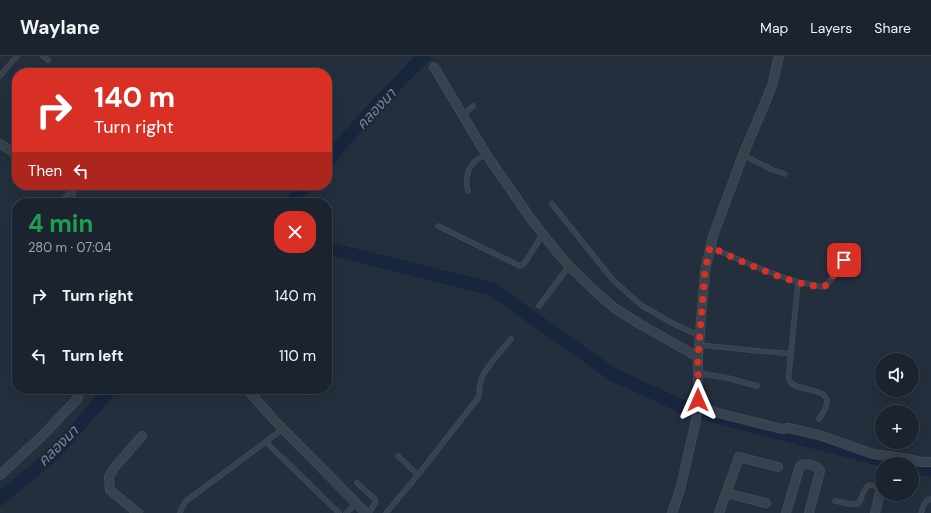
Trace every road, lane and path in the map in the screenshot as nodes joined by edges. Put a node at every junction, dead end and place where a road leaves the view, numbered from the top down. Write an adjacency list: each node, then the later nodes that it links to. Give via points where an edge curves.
1 (17, 56): 6 (lane)
2 (43, 56): 4 (lane)
3 (779, 56): 12 (street, via 772,86)
4 (48, 60)
5 (434, 67): 8 (street)
6 (0, 76)
7 (473, 106): 8 (lane)
8 (463, 115): 11 (street)
9 (0, 144): 10 (street)
10 (12, 151)
11 (486, 154): 14 (lane, via 474,162 468,172); 17 (street)
12 (743, 155): 13 (lane); 18 (street)
13 (785, 174)
14 (468, 191)
15 (552, 204): 24 (lane, via 613,280 640,305)
16 (438, 226): 17 (lane, via 520,266 524,264)
17 (543, 234): 20 (street)
18 (710, 247): 21 (lane); 24 (street, via 705,271)
19 (844, 260): 21 (lane, via 824,287)
20 (569, 266): 22 (lane); 26 (street, via 613,307)
21 (798, 282): 25 (lane)
22 (539, 306)
23 (511, 339): 40 (lane, via 485,371 478,398)
24 (700, 341): 25 (lane); 26 (street)
25 (791, 354): 32 (lane, via 791,384 824,395 827,400)
26 (698, 357): 27 (street)
27 (698, 373): 28 (lane); 31 (street)
28 (757, 386)
29 (251, 394): 33 (street)
30 (78, 398): 39 (street)
31 (698, 399): 37 (street, via 703,408 722,414 819,435 874,454); 55 (street, via 696,420)
32 (818, 419)
33 (283, 429): 35 (lane); 47 (street)
34 (142, 436): 49 (street, via 109,477 110,490)
35 (266, 442): 50 (lane, via 186,501); 51 (lane)
36 (398, 456): 40 (lane)
37 (931, 462)
38 (778, 467): 43 (street, via 739,457)
39 (0, 475)
40 (418, 475): 54 (lane)
41 (357, 483): 53 (lane, via 374,499 375,503)
42 (875, 486): 45 (lane, via 868,485 865,488 858,504)
43 (726, 493): 48 (street); 56 (street)
44 (931, 499): 60 (lane, via 923,505)
45 (835, 501)
46 (878, 501): 59 (street)
47 (356, 503): 52 (lane); 53 (street)
48 (766, 503)
49 (138, 513)
50 (180, 513)
51 (339, 513)
52 (346, 513)
53 (368, 513)
54 (386, 513)
55 (672, 513)
56 (720, 513)
57 (786, 513): 58 (street, via 799,469 801,465 806,464 817,467 820,471)
58 (809, 513)
59 (875, 513)
60 (921, 513)

